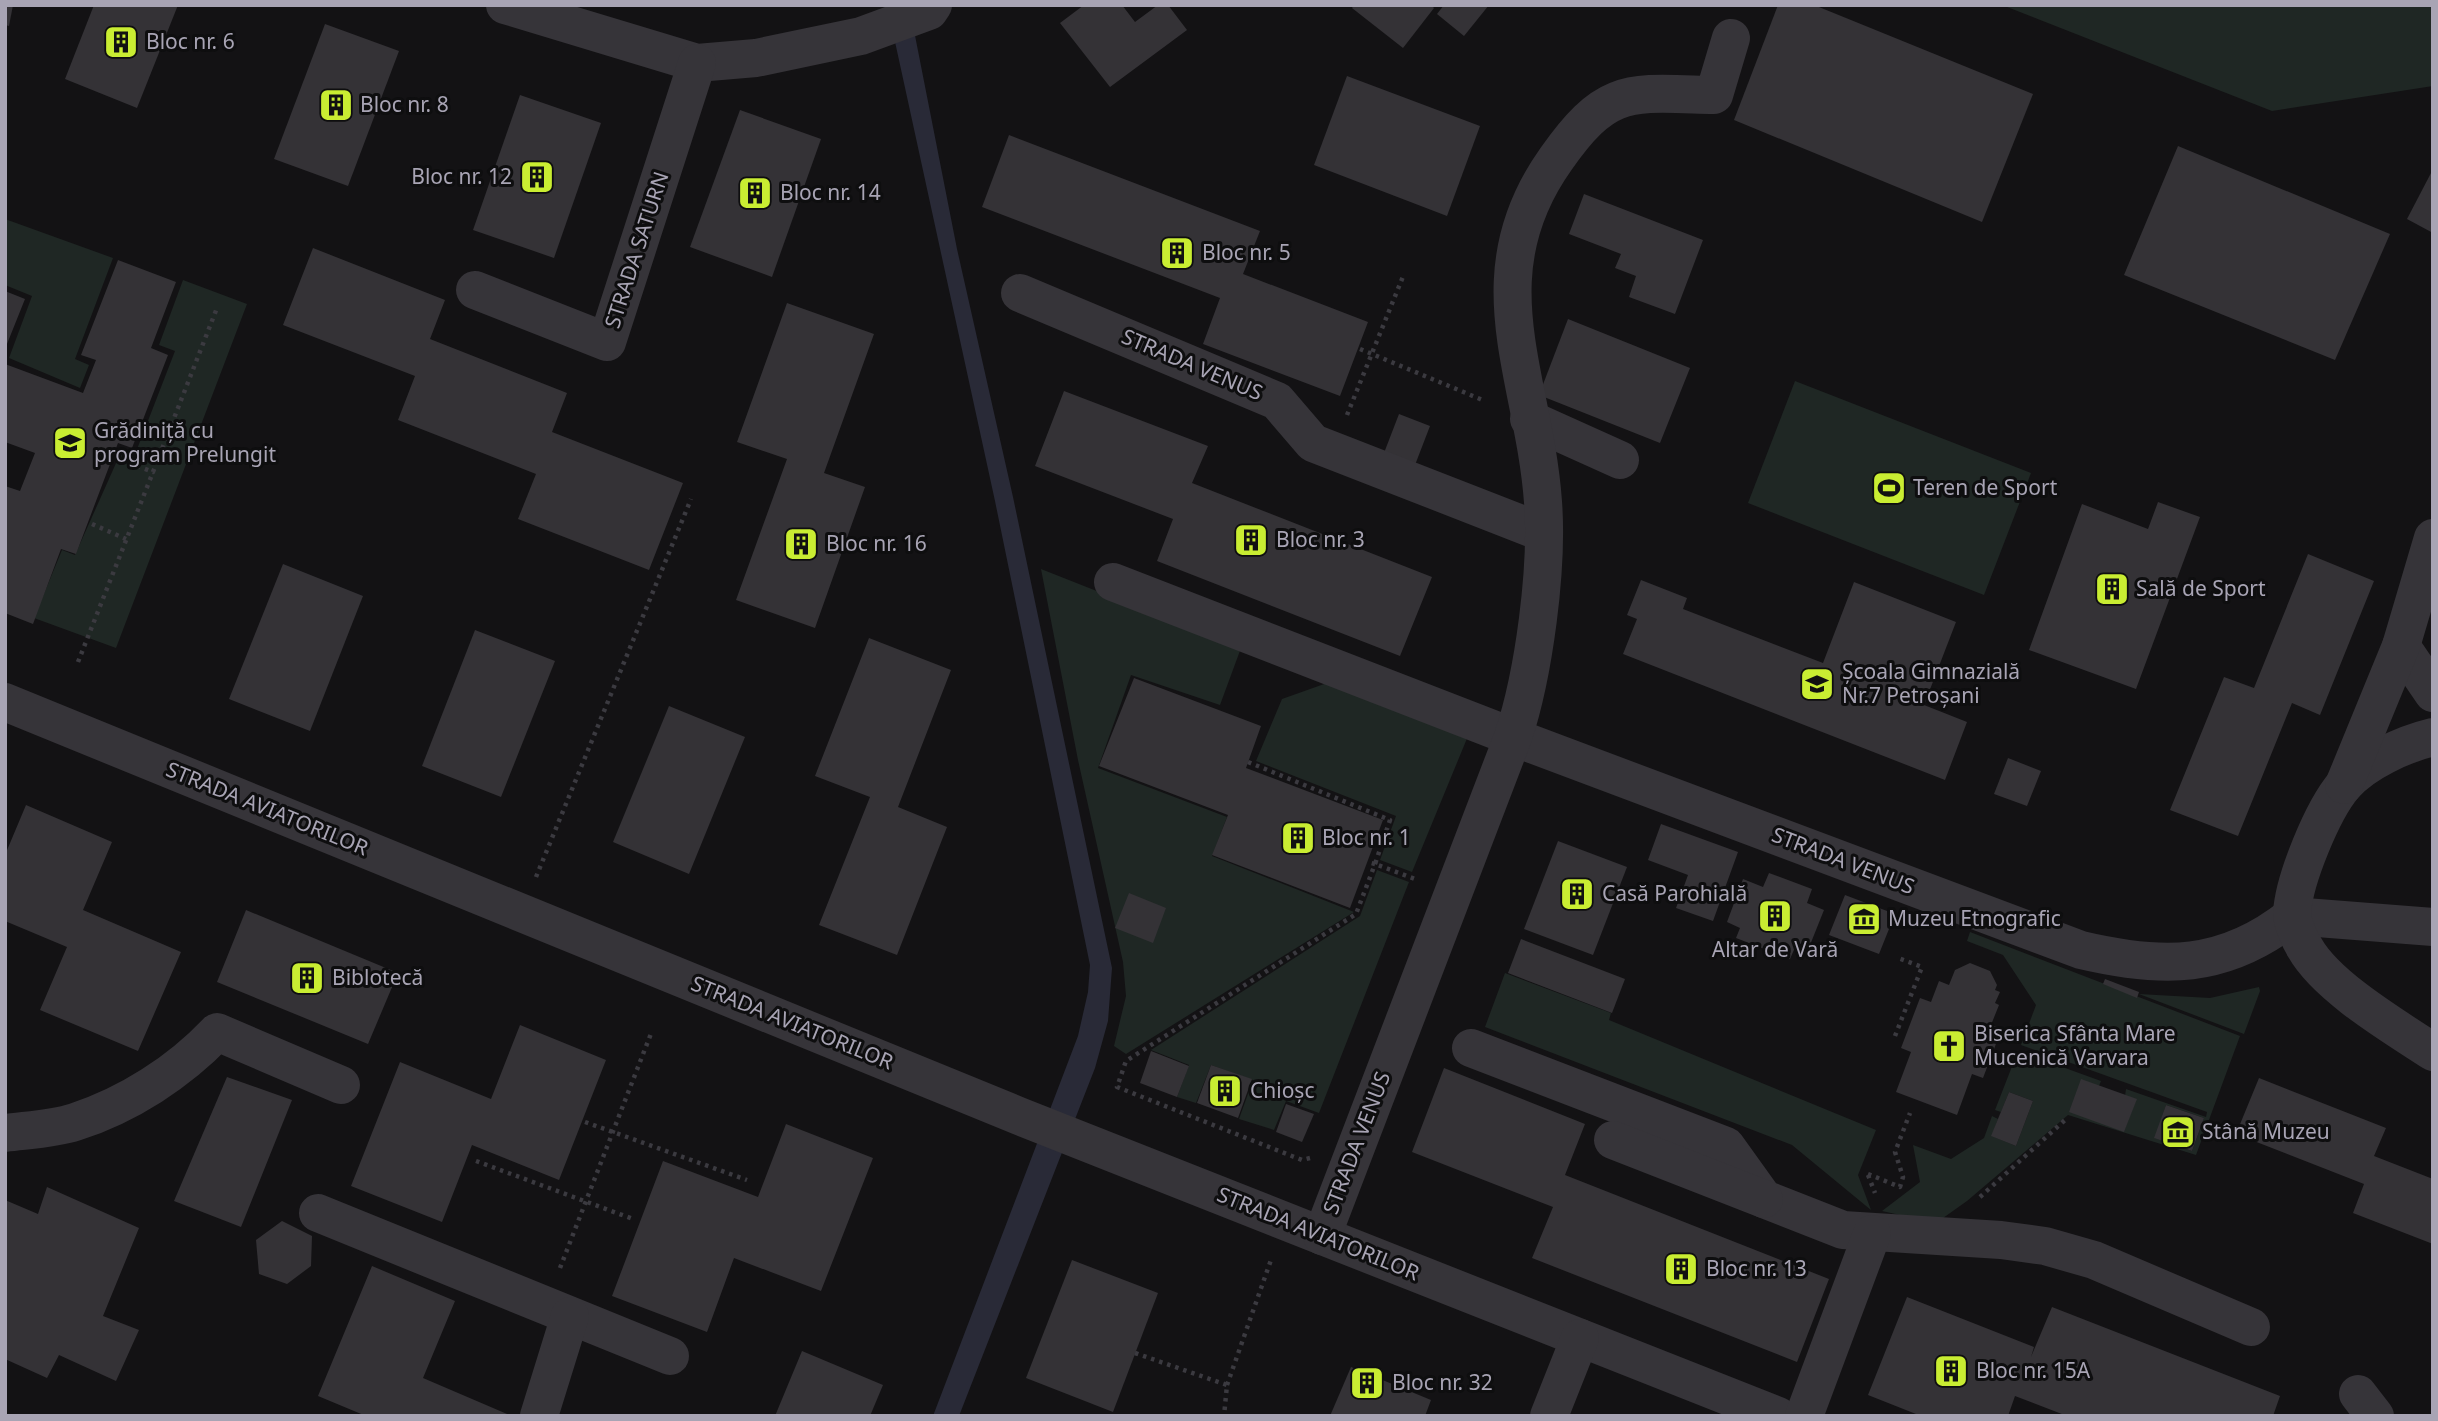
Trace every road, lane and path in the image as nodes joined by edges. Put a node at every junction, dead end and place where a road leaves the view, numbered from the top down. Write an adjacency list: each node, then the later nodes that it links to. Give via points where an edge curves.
1 (505, 5): 3 (street)
2 (931, 8): 5 (street, via 861,36 756,58)
3 (590, 18): 5 (street)
4 (1731, 38): 12 (street, STRADA VENUS, via 1714,95 1647,93 1614,99 1572,136 1546,173 1517,241 1511,275)
5 (697, 63): 7 (street, STRADA SATURN, via 607,342)
6 (1404, 274): 11 (path)
7 (475, 290)
8 (1020, 293): 13 (street, STRADA VENUS, via 1277,401)
9 (217, 308): 16 (path)
10 (1360, 349): 11 (path)
11 (1373, 354): 12 (path); 13 (path, via 1336,439)
12 (1529, 419): 15 (street); 19 (street, STRADA VENUS, via 1539,467)
13 (1313, 443): 19 (street, STRADA VENUS)
14 (121, 460): 16 (path)
15 (1620, 460)
16 (153, 472): 21 (path)
17 (691, 499): 34 (path)
18 (92, 524): 21 (path)
19 (1544, 533): 27 (street, STRADA VENUS, via 1528,672)
20 (2433, 538): 23 (street)
21 (127, 539): 24 (path)
22 (1113, 582): 27 (street, STRADA VENUS)
23 (2401, 646): 25 (street); 30 (street)
24 (78, 662)
25 (2433, 693)
26 (5, 702): 34 (street, STRADA AVIATORILOR)
27 (1513, 737): 35 (street, STRADA VENUS, via 2081,950 2158,964 2209,958 2263,936); 58 (street, STRADA VENUS)
28 (2433, 737): 30 (street, via 2372,763)
29 (1248, 762): 32 (path, via 1390,820)
30 (2344, 785): 35 (street, via 2311,846)
31 (1367, 862): 32 (path)
32 (1375, 864): 33 (path); 49 (path, via 1356,914 1126,1061 1116,1087 1302,1160)
33 (1422, 882)
34 (522, 912): 58 (street, STRADA AVIATORILOR)
35 (2292, 916): 36 (street); 41 (street, via 2318,968)
36 (2433, 927)
37 (1898, 958): 39 (path, via 1922,967)
38 (652, 1031): 47 (path)
39 (1895, 1037)
40 (1471, 1048): 53 (street, via 1726,1146)
41 (2433, 1052)
42 (341, 1085): 46 (street, via 217,1032 194,1057 135,1095 74,1122)
43 (1910, 1113): 51 (path, via 1895,1152 1903,1177 1900,1187)
44 (2064, 1120): 59 (path)
45 (585, 1122): 47 (path)
46 (5, 1133)
47 (613, 1133): 52 (path); 54 (path)
48 (1613, 1140): 53 (street)
49 (1317, 1156)
50 (476, 1161): 54 (path)
51 (1868, 1174)
52 (747, 1180)
53 (1764, 1199): 57 (street, via 1843,1230)
54 (586, 1202): 56 (path); 61 (path)
55 (318, 1213): 61 (street)
56 (633, 1219)
57 (1872, 1234): 59 (street); 71 (street)
58 (1322, 1236): 63 (street, STRADA AVIATORILOR)
59 (1938, 1236): 62 (street, via 2045,1246 2094,1260)
60 (1273, 1255): 66 (path)
61 (557, 1311): 65 (street); 67 (street)
62 (2251, 1327)
63 (1580, 1338): 69 (street); 70 (street, STRADA AVIATORILOR)
64 (1135, 1353): 66 (path)
65 (670, 1356)
66 (1227, 1385): 68 (path)
67 (539, 1416)
68 (1224, 1416)
69 (1549, 1416)
70 (1778, 1416)
71 (1804, 1416)

